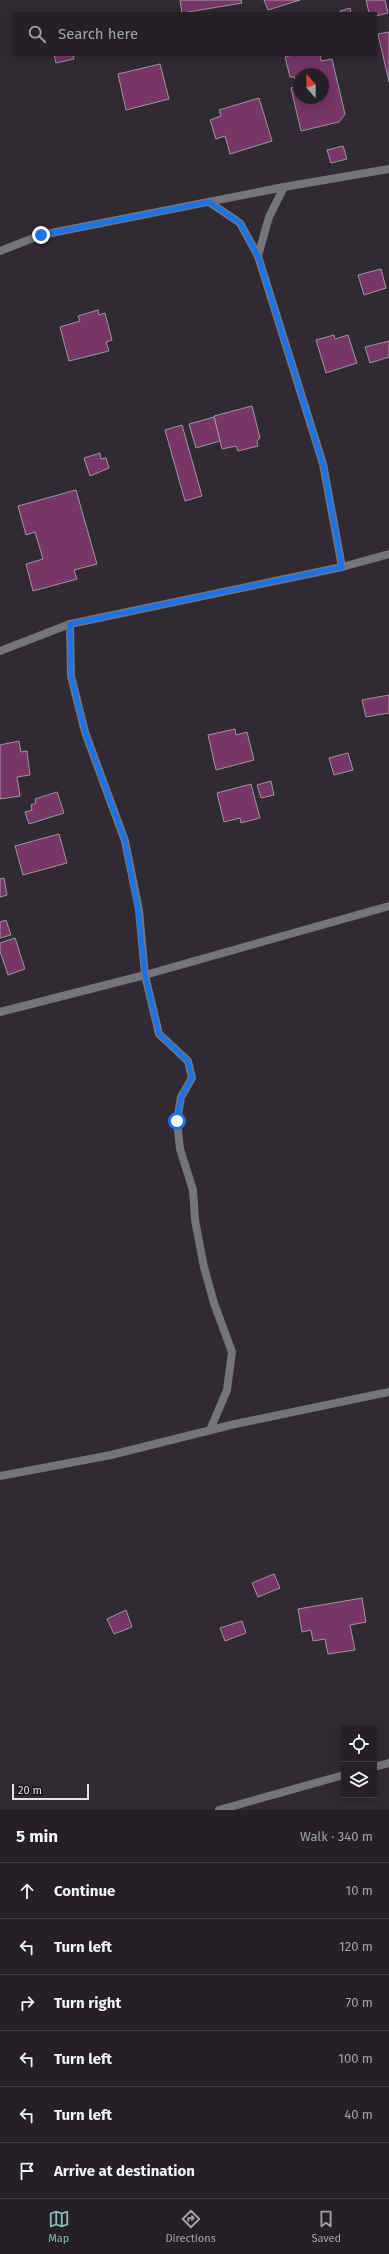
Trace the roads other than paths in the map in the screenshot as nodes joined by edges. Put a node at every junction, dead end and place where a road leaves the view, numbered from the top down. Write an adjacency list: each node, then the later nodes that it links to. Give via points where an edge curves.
1 (389, 170): 2 (street)
2 (284, 187): 3 (street); 5 (street, via 268,217)
3 (209, 202): 4 (street, via 41,235); 5 (street, via 240,223)
4 (0, 251)
5 (258, 256): 7 (street, via 323,464)
6 (389, 554): 7 (street)
7 (342, 567): 8 (street)
8 (70, 624): 9 (street); 11 (street, via 71,676 85,732 125,841 138,910)
9 (0, 651)
10 (389, 906): 11 (street)
11 (145, 975): 12 (street); 14 (street, via 159,1034 188,1061 192,1078 181,1097 177,1121 180,1149 193,1190 195,1220 204,1267 232,1352 227,1390)
12 (0, 1012)
13 (389, 1392): 14 (street)
14 (210, 1430): 15 (street, via 110,1455)
15 (0, 1476)
16 (389, 1763): 17 (street)
17 (377, 1766)
18 (341, 1777): 19 (street)
19 (219, 1810)

